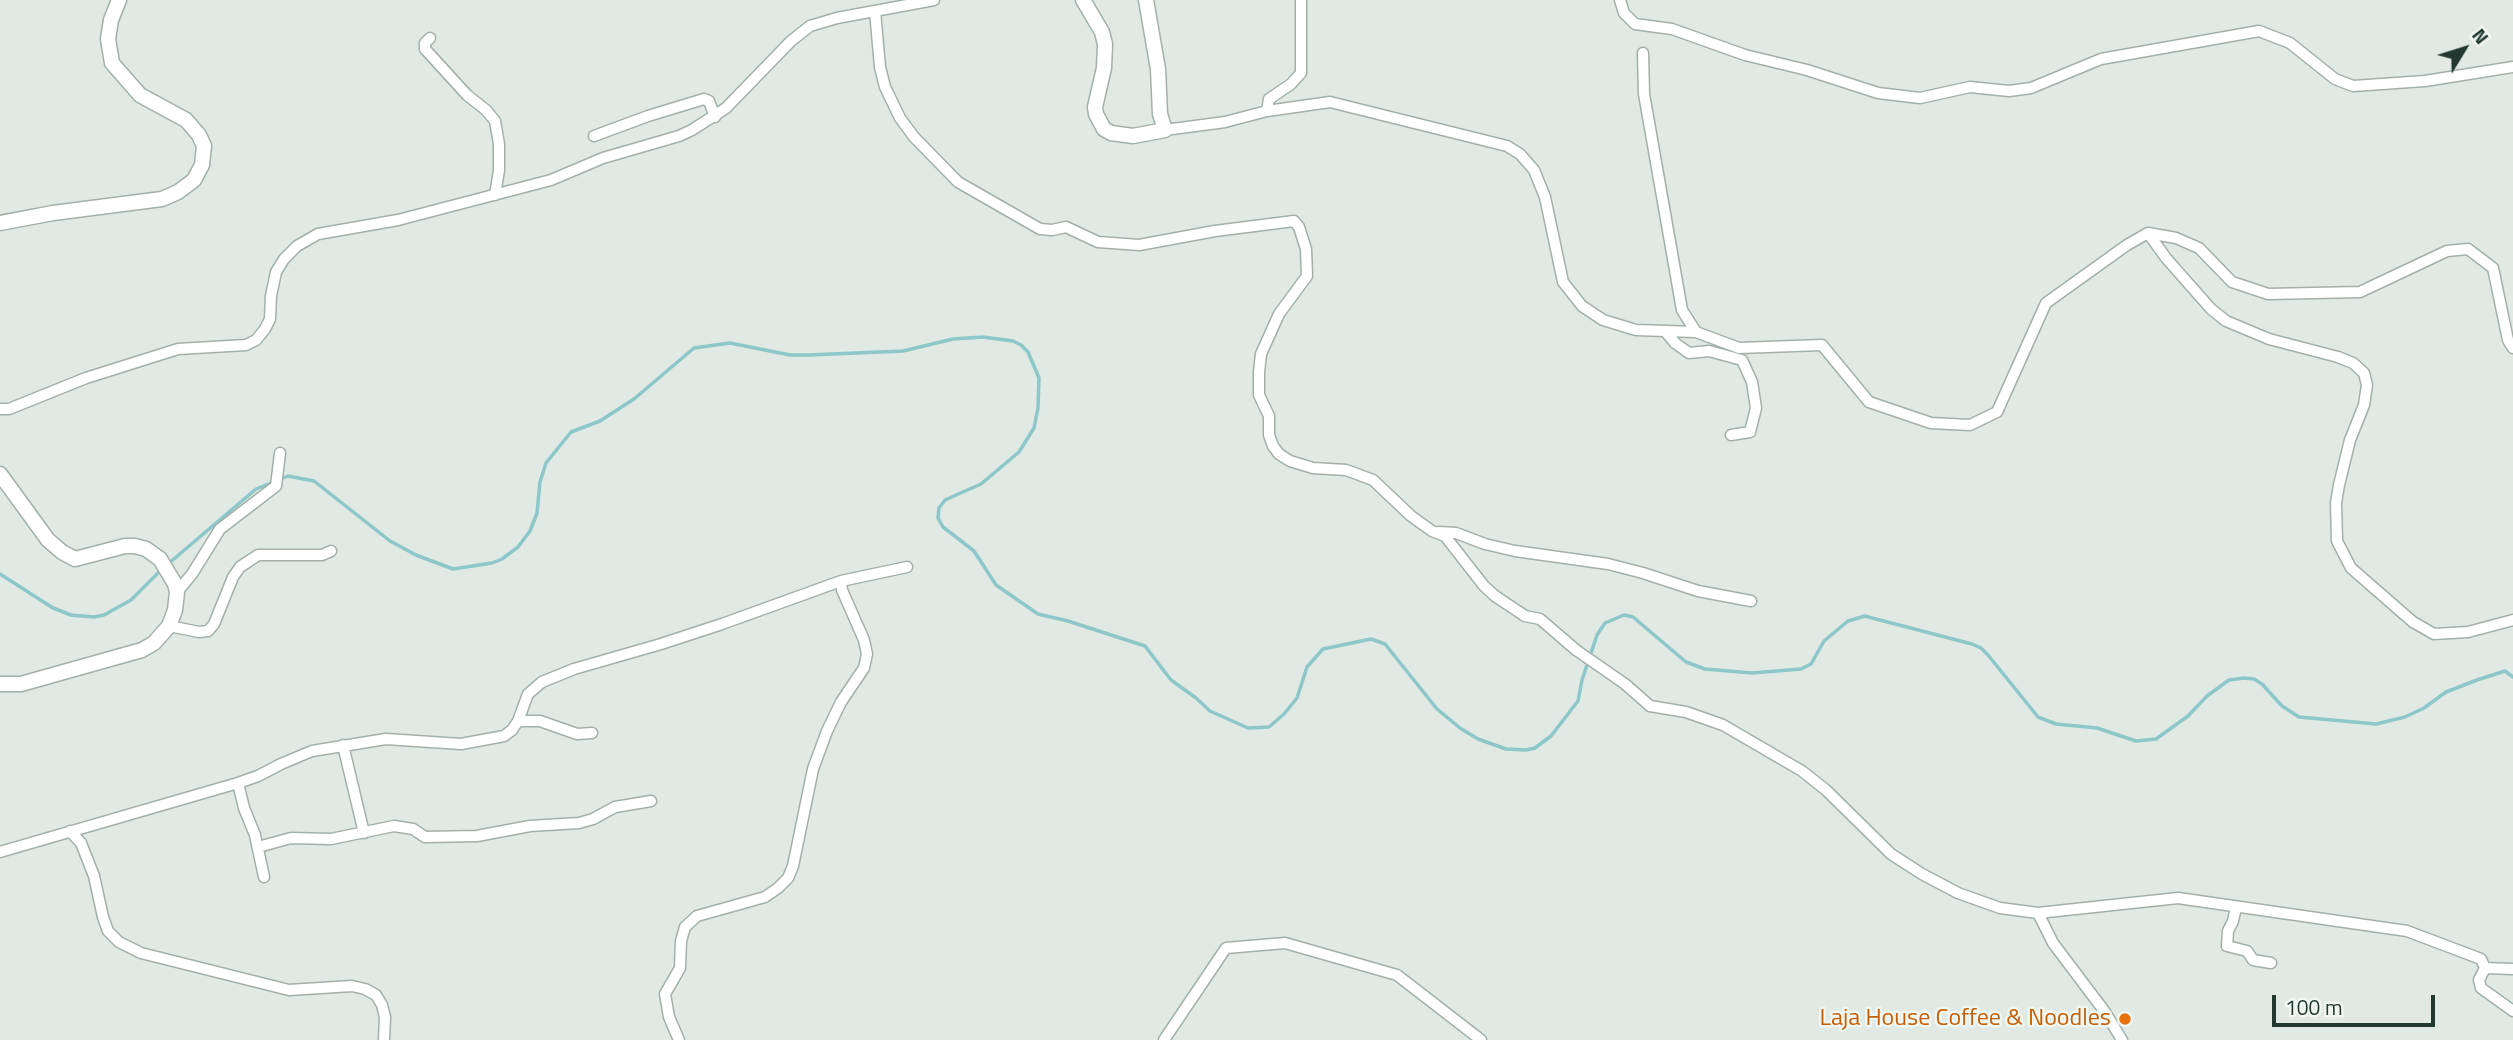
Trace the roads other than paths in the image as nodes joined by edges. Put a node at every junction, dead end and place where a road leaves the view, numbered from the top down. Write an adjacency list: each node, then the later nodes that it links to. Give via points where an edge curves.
1 (119, 0): 16 (street, via 108,38 112,63 140,95 186,120 199,135 204,146 202,165 194,180 162,199)
2 (934, 0): 7 (street)
3 (1083, 0): 13 (street, via 1105,44 1095,107 1104,129 1133,136)
4 (1146, 0): 13 (street)
5 (1301, 0): 11 (street, via 1301,73 1269,99)
6 (1620, 0): 10 (street, via 1635,24 1672,29 1878,93 1920,97 1970,87 2031,88 2101,60 2259,31 2290,43 2335,79 2353,86 2425,81)
7 (875, 10): 12 (street, via 817,23 803,31); 25 (street, via 885,87 907,128 958,182 1040,229 1066,227 1098,242 1139,246 1294,221 1306,249 1307,276 1279,314 1261,354 1259,372 1259,395 1269,416 1272,446 1290,461 1346,470 1373,480)
8 (430, 38): 15 (street, via 425,48 495,121 499,170)
9 (1643, 53): 19 (street, via 1644,94 1682,310)
10 (2513, 67)
11 (1267, 111): 13 (street); 18 (street, via 1330,102 1507,146 1534,170 1545,197 1563,282 1582,306 1603,320 1636,330)
12 (715, 117): 14 (street, via 704,99); 15 (street, via 679,136)
13 (1165, 130)
14 (594, 136)
15 (495, 195): 21 (street, via 398,220 318,234 297,246 276,272 265,329 246,345 178,349)
16 (0, 223)
17 (2148, 233): 19 (street, via 2046,303 1997,412 1970,425 1931,423 1869,402 1822,345 1739,348); 20 (street, via 2199,248 2232,282 2268,294 2360,292 2447,251 2468,249 2493,268); 31 (street, via 2226,321 2269,339 2338,357 2364,373 2364,405 2350,440 2336,503 2337,541 2351,568 2413,622 2434,634 2468,632)
18 (1665, 331): 19 (street); 22 (street, via 1689,353 1709,351 1742,360 1756,408 1750,432)
19 (1696, 332)
20 (2513, 348)
21 (0, 409)
22 (1731, 435)
23 (280, 453): 29 (street, via 276,486 220,529)
24 (0, 474): 29 (street, via 62,552 75,559 135,546 160,559)
25 (1432, 531): 30 (street, via 1456,533 1515,551 1608,564 1698,591); 45 (street, via 1449,540 1489,592 1525,616 1540,619 1650,706 1723,725 1802,771 1891,854 1922,874 1982,903)
26 (331, 551): 32 (street, via 322,555 258,555 240,567 208,631)
27 (907, 567): 28 (street)
28 (841, 581): 34 (street, via 542,682 528,694); 51 (street, via 864,640 864,668 841,702 813,769 788,878 765,897 696,916 685,927 680,968 666,994 669,1017)
29 (177, 592): 32 (street)
30 (1751, 601)
31 (2513, 620)
32 (169, 626): 33 (street, via 154,643 123,657 21,684)
33 (0, 684)
34 (518, 721): 35 (street, via 540,721 577,734); 36 (street, via 504,736 481,742 443,744 386,738)
35 (592, 733)
36 (342, 746): 37 (street, via 305,753); 40 (street)
37 (237, 783): 39 (street); 41 (street)
38 (650, 801): 40 (street, via 615,807 579,823 477,836 425,836 405,826)
39 (70, 831): 42 (street); 50 (street, via 81,843 94,876 108,931 119,942 141,953 289,990 365,989 382,1005)
40 (363, 833): 41 (street, via 331,839 291,838)
41 (258, 847): 43 (street)
42 (0, 852)
43 (264, 877)
44 (2236, 906): 45 (street, via 2178,898); 46 (street, via 2227,946); 47 (street, via 2407,931 2481,959)
45 (2038, 913): 54 (street, via 2053,943)
46 (2271, 963)
47 (2485, 968): 48 (street); 49 (street, via 2479,980 2481,988)
48 (2513, 969)
49 (2513, 1011)
50 (384, 1040)
51 (680, 1040)
52 (1164, 1040): 53 (street, via 1226,948 1285,943 1397,975)
53 (1482, 1040)
54 (2122, 1040)

